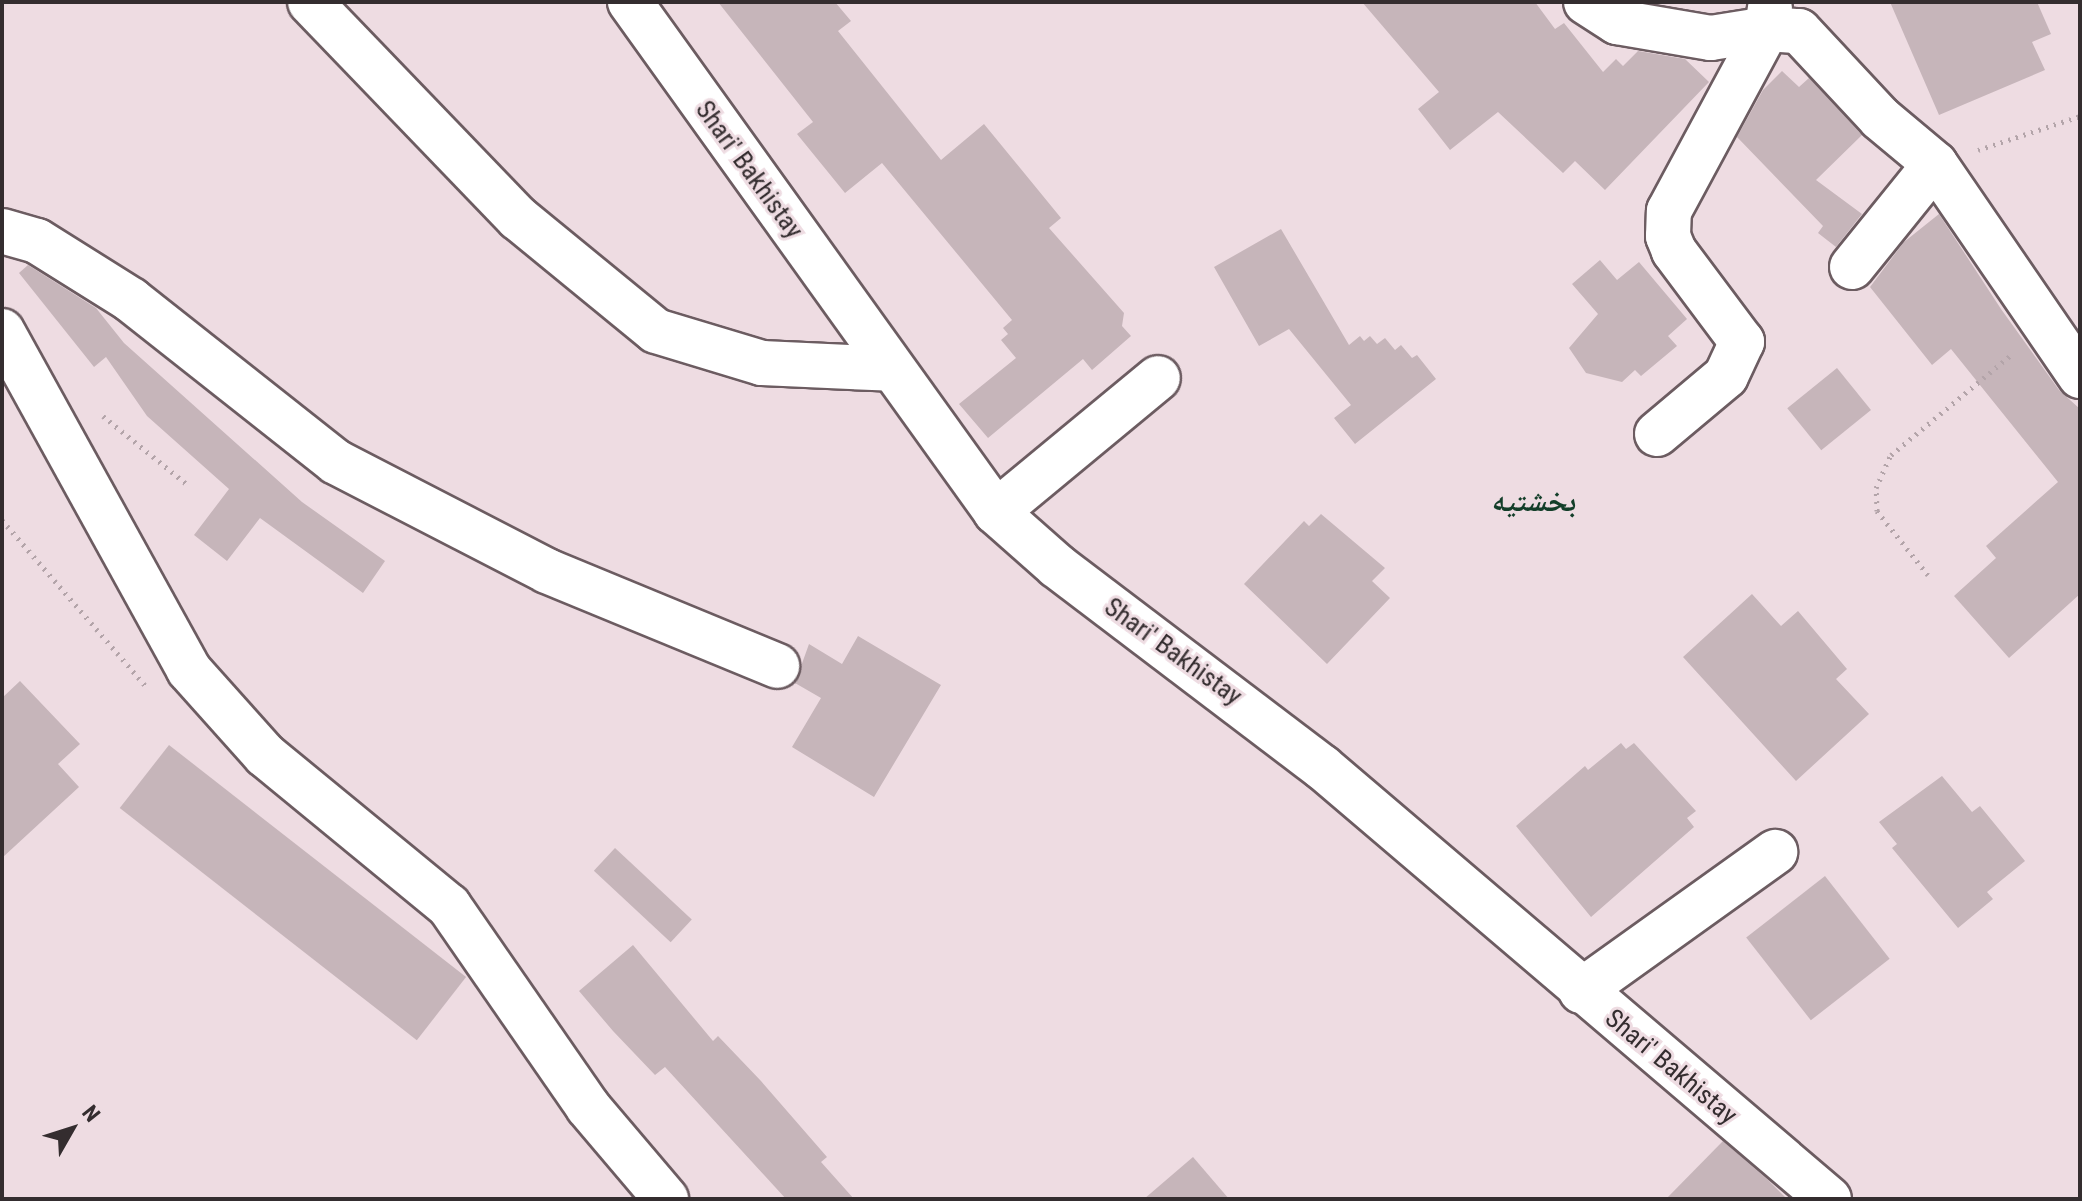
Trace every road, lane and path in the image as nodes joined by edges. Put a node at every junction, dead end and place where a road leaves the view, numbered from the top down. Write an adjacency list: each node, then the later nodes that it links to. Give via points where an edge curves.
1 (310, 2): 11 (street, via 518,218 656,331 762,363)
2 (630, 2): 11 (street, Shari' Bakhistay)
3 (1586, 2): 4 (street, via 1617,22 1711,38)
4 (1769, 15): 6 (street, via 1799,31 1880,118); 14 (street, via 1669,211 1668,236 1674,251 1742,342 1726,376)
5 (2080, 116): 6 (path)
6 (1935, 164): 8 (street); 9 (street)
7 (2, 231): 18 (street, via 37,241 131,300 336,462 547,571)
8 (1852, 267)
9 (2046, 326): 12 (street); 17 (path, via 1891,455 1876,488 1877,511)
10 (2, 331): 19 (street)
11 (892, 369): 15 (street, Shari' Bakhistay)
12 (2080, 376)
13 (1158, 378): 15 (street)
14 (1657, 434)
15 (996, 512): 21 (street, Shari' Bakhistay, via 1057,566 1322,767)
16 (2, 520): 19 (path, via 143,687)
17 (1928, 575)
18 (777, 666)
19 (189, 670): 22 (street, via 265,755 449,906 588,1107)
20 (1775, 852): 21 (street)
21 (1581, 991): 23 (street, Shari' Bakhistay)
22 (666, 1199)
23 (1829, 1199)

